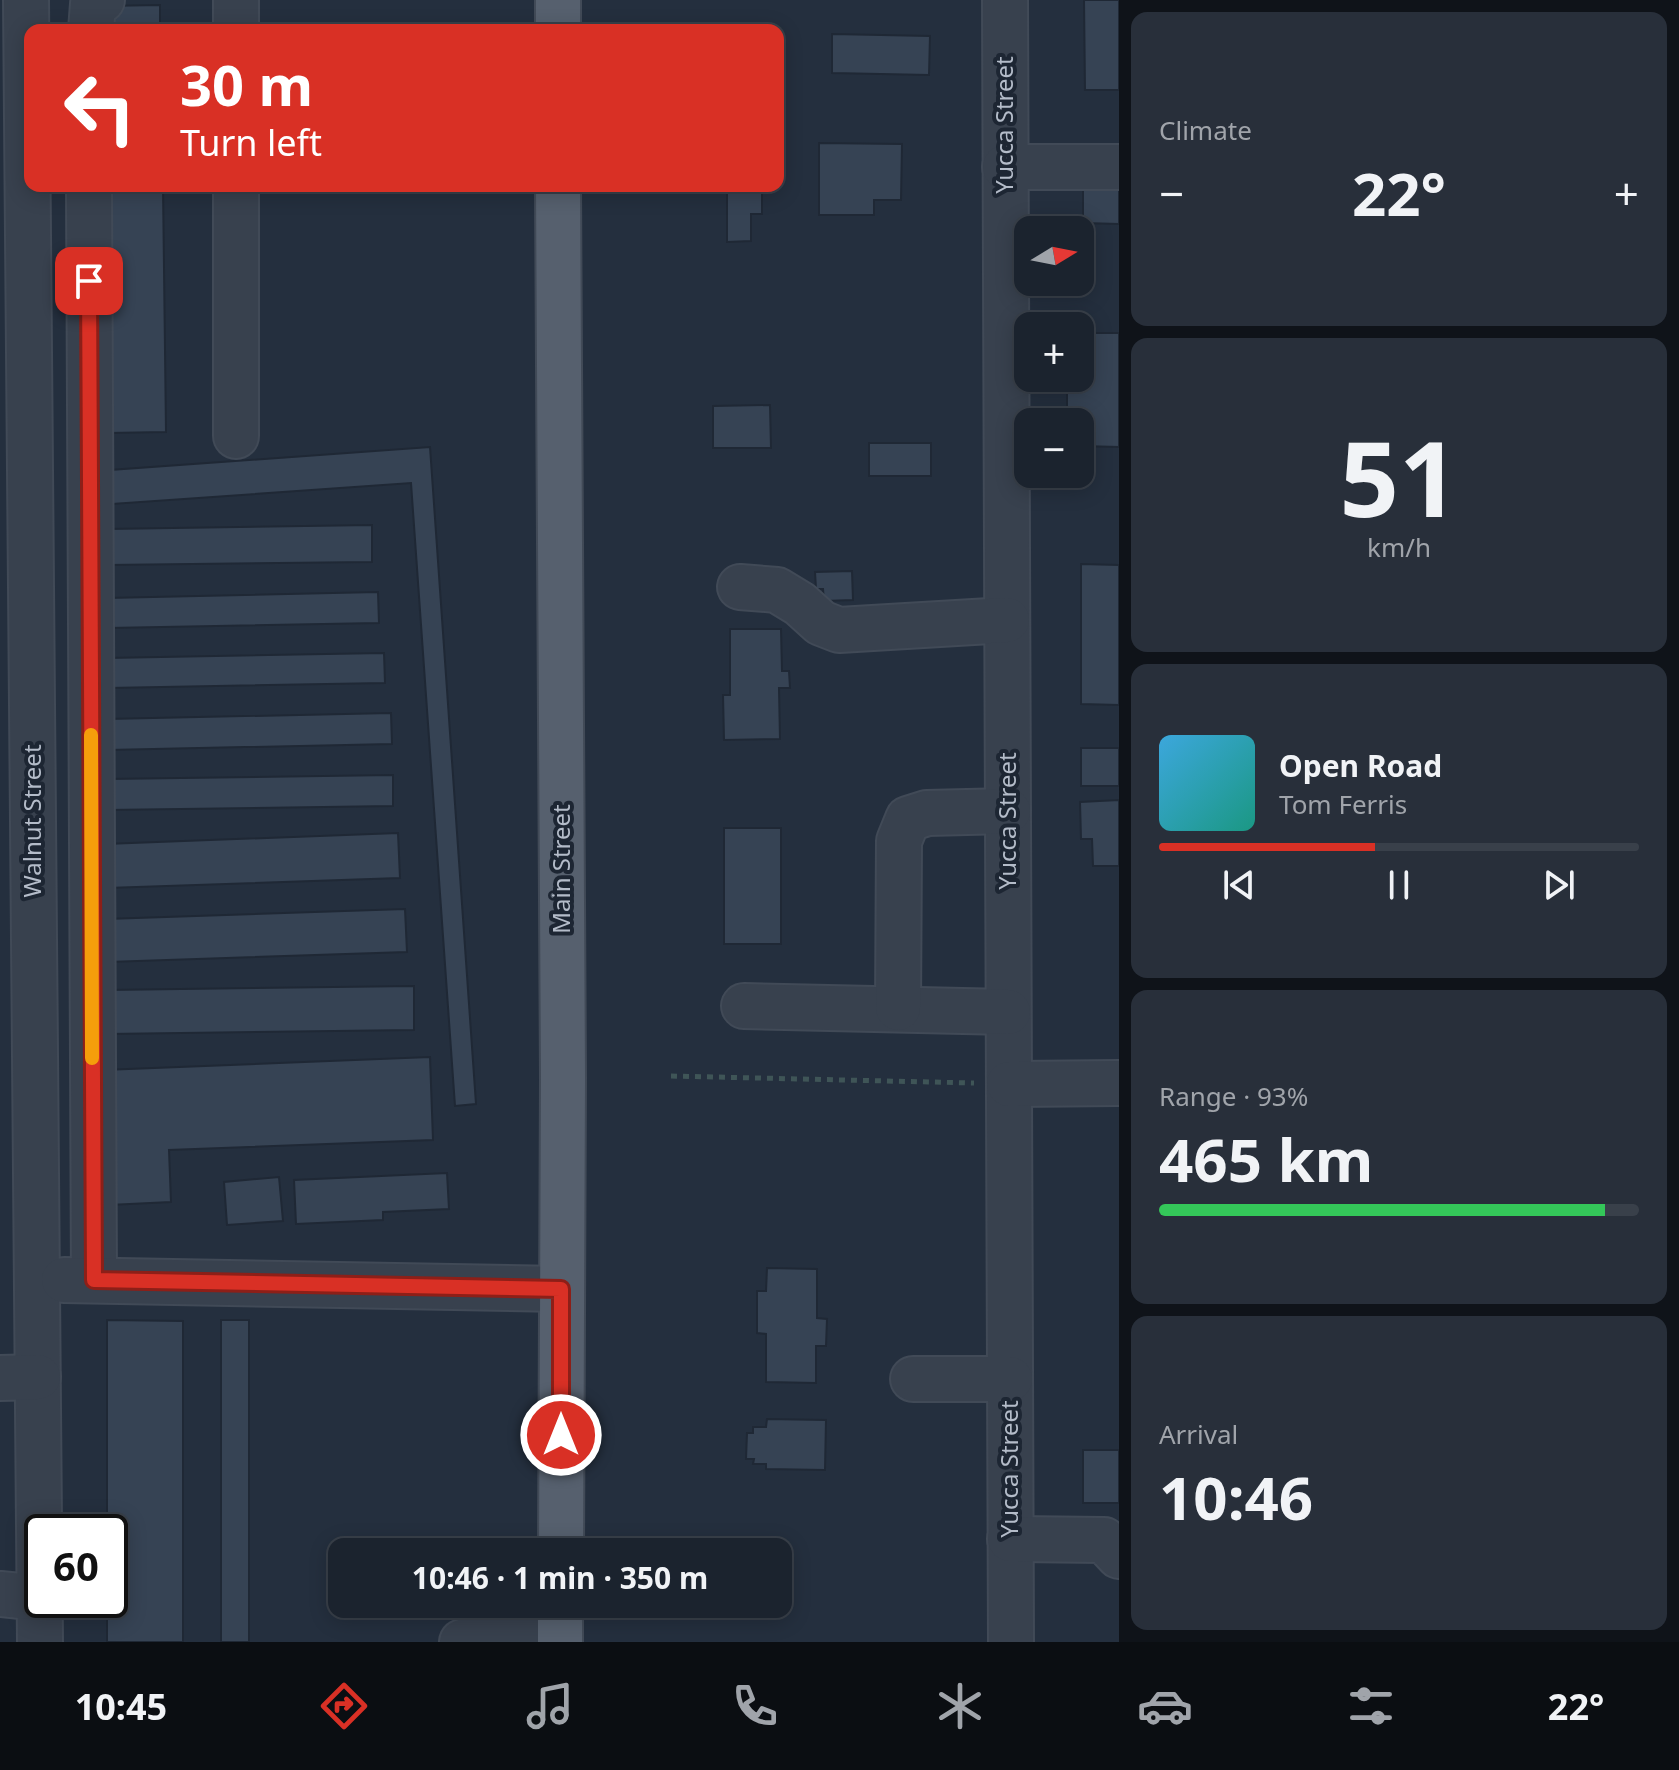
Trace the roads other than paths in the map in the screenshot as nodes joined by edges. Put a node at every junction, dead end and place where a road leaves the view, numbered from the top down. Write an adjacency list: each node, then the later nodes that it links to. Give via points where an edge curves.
1 (26, 0): 5 (street, Walnut Street)
2 (102, 0): 6 (street, via 93,4)
3 (236, 0): 7 (street)
4 (1005, 0): 9 (street, Yucca Street)
5 (25, 24)
6 (91, 24)
7 (236, 24)
8 (24, 82): 15 (street, Walnut Street)
9 (1005, 167): 10 (street); 17 (street, Yucca Street)
10 (1119, 167)
11 (89, 192): 30 (street)
12 (236, 192): 14 (street)
13 (558, 192): 31 (main road, Main Street)
14 (236, 436)
15 (15, 449): 18 (street, Walnut Street)
16 (740, 587): 17 (street, via 777,590 839,630)
17 (1007, 620): 20 (street, Yucca Street)
18 (16, 623): 19 (street, Walnut Street)
19 (16, 694): 21 (street, Walnut Street)
20 (1008, 811): 24 (street, via 927,813 908,819 899,841); 25 (street, Yucca Street)
21 (17, 829): 22 (street, Walnut Street)
22 (17, 924): 28 (street, Walnut Street)
23 (744, 1006): 24 (street)
24 (898, 1008): 25 (street)
25 (1008, 1012): 27 (street, Yucca Street)
26 (1119, 1083): 27 (street)
27 (1009, 1084): 34 (street, Yucca Street)
28 (18, 1095): 29 (street, Walnut Street)
29 (25, 1272): 30 (street); 32 (street, Walnut Street)
30 (94, 1280): 31 (street)
31 (561, 1289): 35 (main road, Main Street)
32 (19, 1378): 38 (street, Walnut Street)
33 (913, 1379): 34 (street)
34 (1010, 1379): 36 (street, Yucca Street)
35 (561, 1538)
36 (1010, 1539): 37 (street); 42 (street, Yucca Street)
37 (1114, 1541)
38 (20, 1596): 40 (street, Walnut Street)
39 (560, 1627): 41 (street)
40 (40, 1642)
41 (462, 1642)
42 (1011, 1642)

